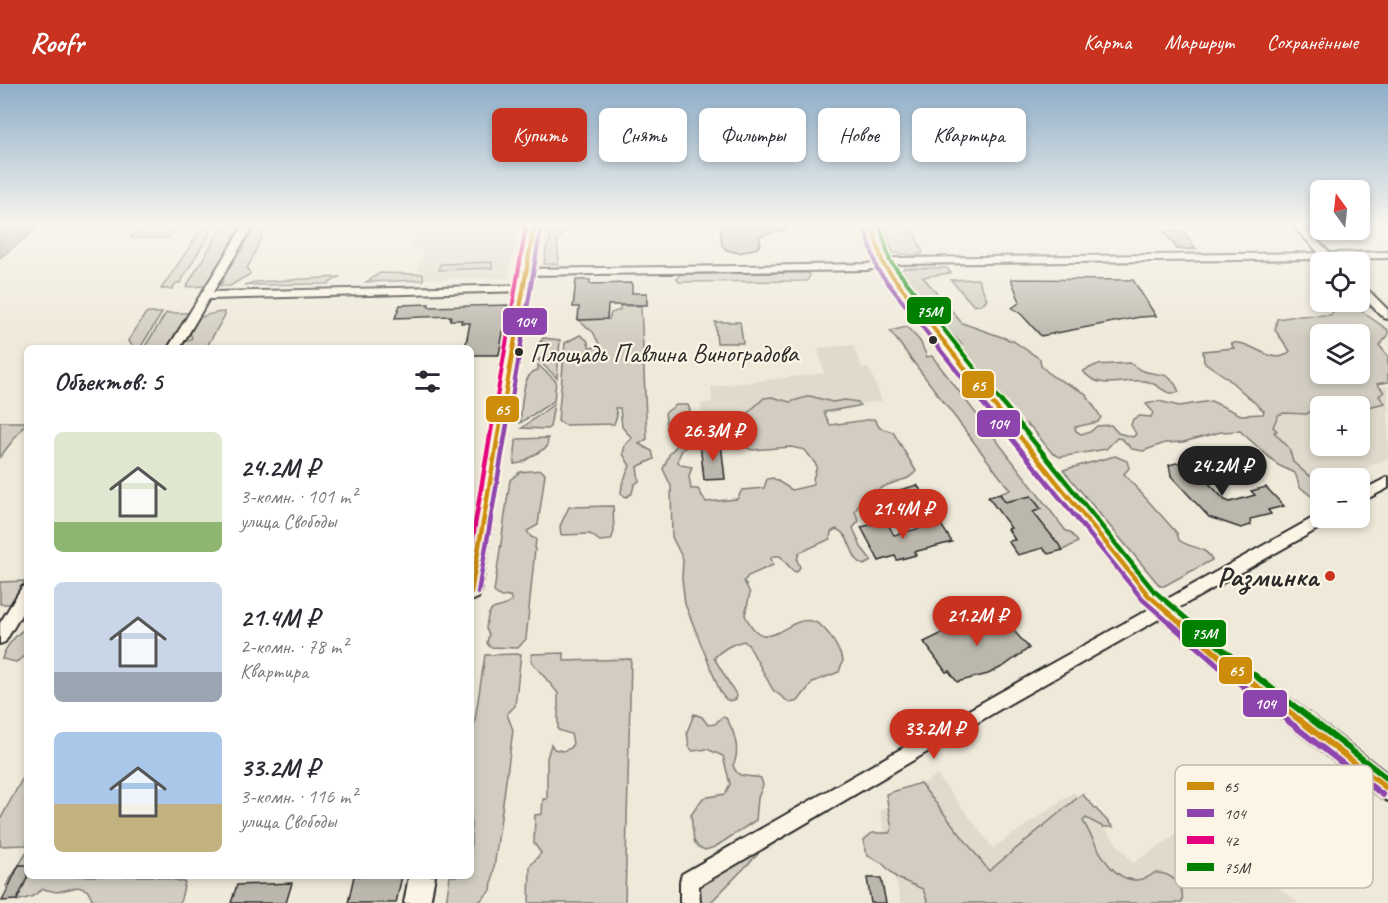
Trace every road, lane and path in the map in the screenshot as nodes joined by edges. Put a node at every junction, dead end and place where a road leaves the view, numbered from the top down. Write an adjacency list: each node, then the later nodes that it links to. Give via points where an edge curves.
1 (224, 264): 6 (street)
2 (528, 264): 5 (main road)
3 (882, 264): 5 (street)
4 (883, 264): 15 (main road, via 1101,540)
5 (525, 280): 6 (street); 13 (main road)
6 (204, 296): 9 (street)
7 (1370, 298): 8 (street)
8 (1388, 316)
9 (176, 345)
10 (1388, 482): 11 (street)
11 (1370, 492)
12 (1310, 526): 15 (street)
13 (474, 575)
14 (24, 597): 16 (street)
15 (1162, 609): 17 (main road); 22 (street, via 689,881)
16 (0, 637)
17 (1357, 765)
18 (1373, 777): 19 (main road)
19 (1388, 789)
20 (421, 879): 21 (main road)
21 (417, 903)
22 (690, 903)

